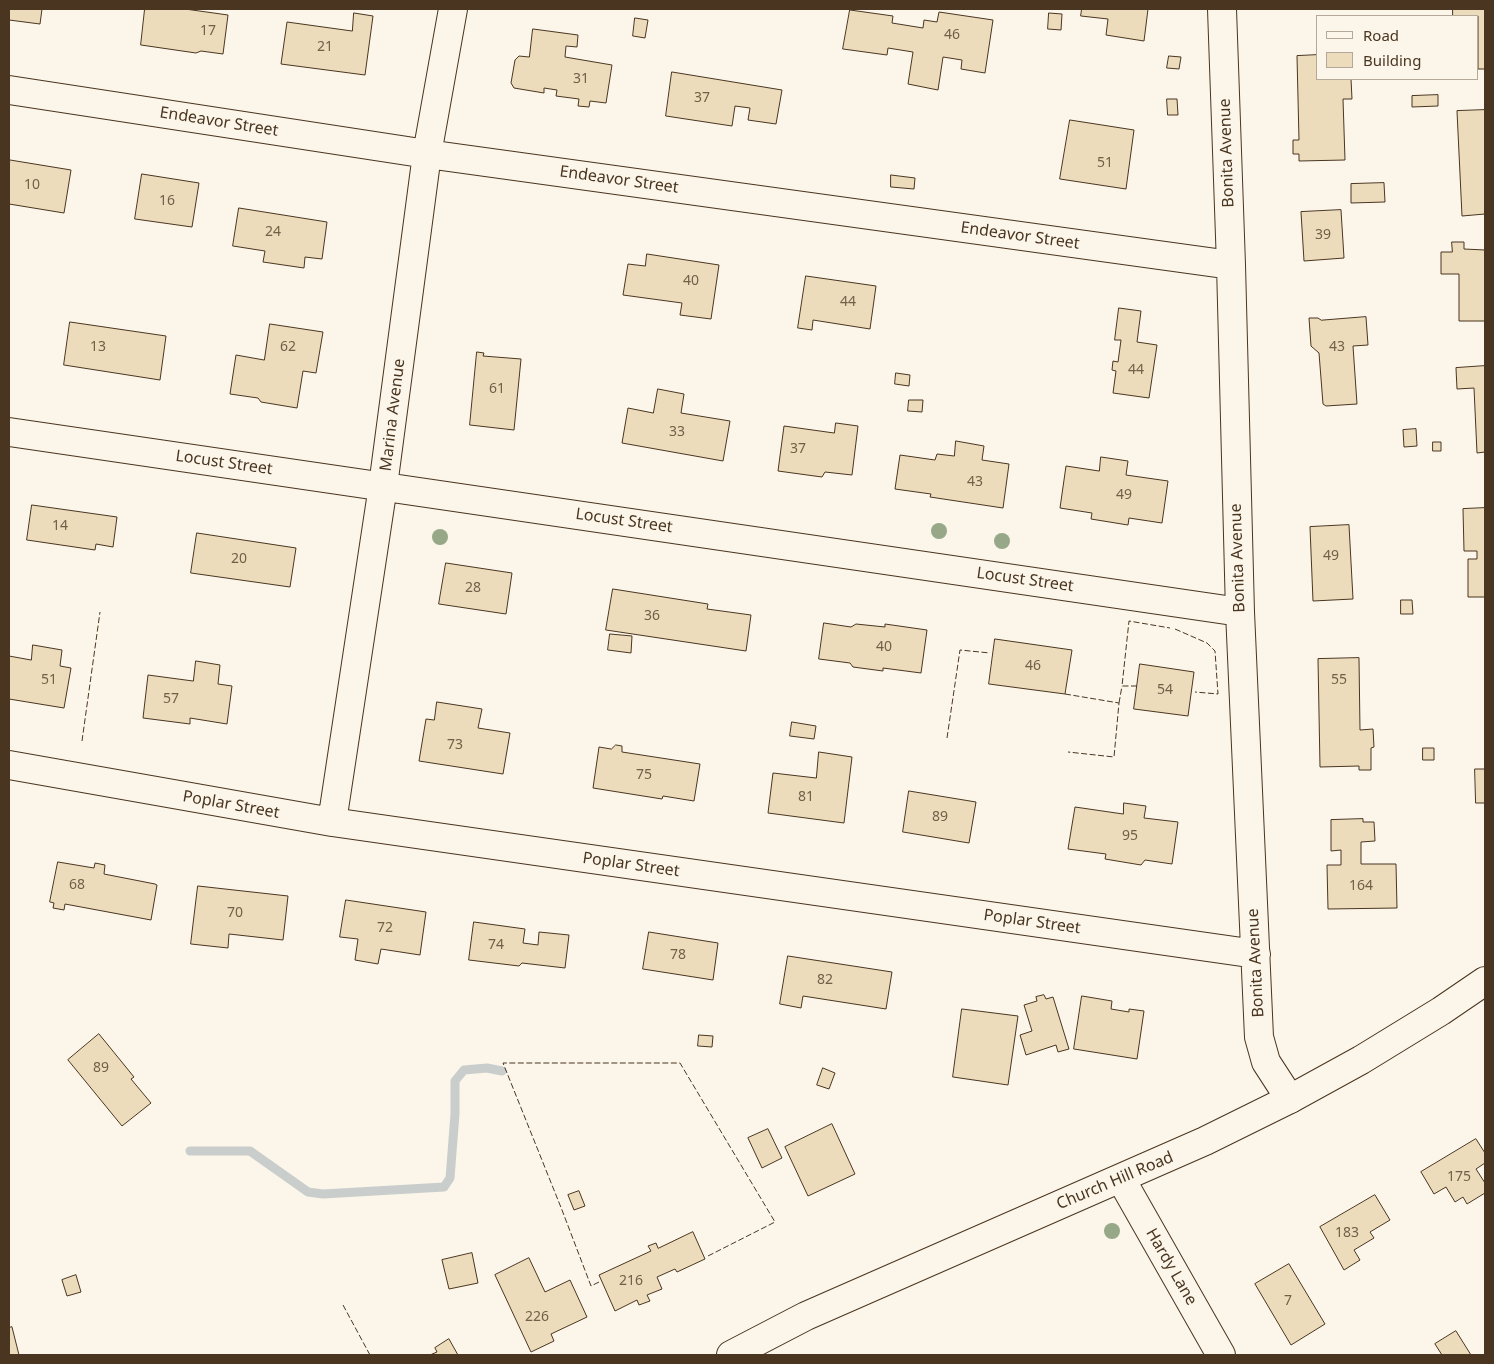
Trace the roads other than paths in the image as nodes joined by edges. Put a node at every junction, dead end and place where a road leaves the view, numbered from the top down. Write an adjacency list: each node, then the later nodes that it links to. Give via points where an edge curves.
1 (453, 9): 4 (street, Marina Avenue)
2 (1222, 9): 5 (street, Bonita Avenue)
3 (9, 90): 4 (street, Endeavor Street)
4 (427, 154): 5 (street, Endeavor Street); 7 (street, Marina Avenue)
5 (1231, 265): 8 (street, Bonita Avenue)
6 (9, 432): 7 (street, Locust Street)
7 (383, 486): 8 (street, Locust Street); 10 (street, Marina Avenue)
8 (1240, 612): 11 (street, Bonita Avenue)
9 (9, 765): 10 (street, Poplar Street)
10 (332, 822): 11 (street, Poplar Street)
11 (1256, 954): 13 (street, Bonita Avenue, via 1259,1037 1266,1062)
12 (1485, 981): 13 (street, Church Hill Road, via 1361,1060)
13 (1290, 1100): 14 (street, Church Hill Road)
14 (1121, 1179): 15 (street, Church Hill Road, via 806,1316); 16 (street, Hardy Lane)
15 (731, 1355)
16 (1222, 1355)

